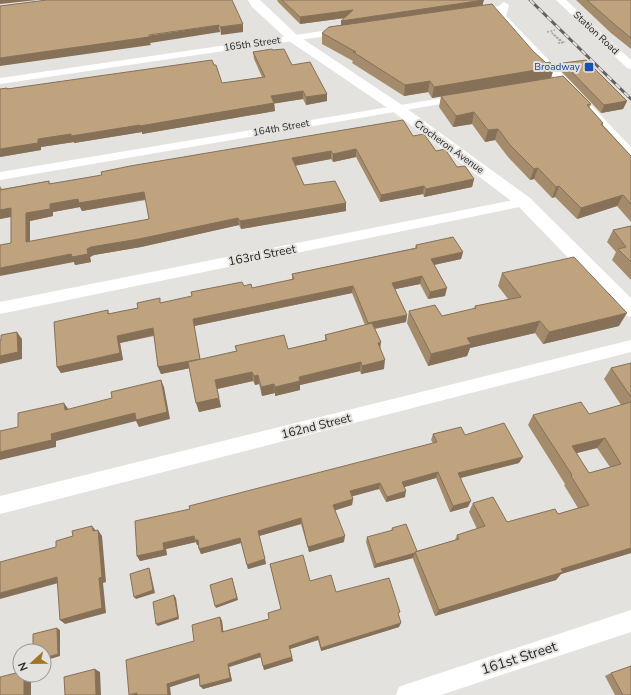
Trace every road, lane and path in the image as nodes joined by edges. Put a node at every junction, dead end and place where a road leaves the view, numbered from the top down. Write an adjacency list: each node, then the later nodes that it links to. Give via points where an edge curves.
1 (254, 0): 8 (street, Crocheron Avenue)
2 (561, 0): 11 (street, Station Road)
3 (503, 4): 4 (street); 15 (street, via 502,16 557,82)
4 (466, 14)
5 (351, 30): 8 (street, 165th Street)
6 (555, 30): 7 (path)
7 (547, 32)
8 (293, 38): 12 (street, 165th Street); 14 (street, Crocheron Avenue)
9 (566, 42): 10 (path, via 552,33 562,43)
10 (558, 43)
11 (631, 66)
12 (0, 81)
13 (473, 96): 14 (street, 164th Street)
14 (397, 108): 16 (street, 164th Street); 17 (street, Crocheron Avenue)
15 (631, 154)
16 (0, 176)
17 (524, 202): 18 (street, 163rd Street); 19 (street, Crocheron Avenue)
18 (0, 308)
19 (631, 310)
20 (631, 346): 21 (street, 162nd Street)
21 (0, 505)
22 (631, 621): 23 (street, 161st Street)
23 (407, 695)

